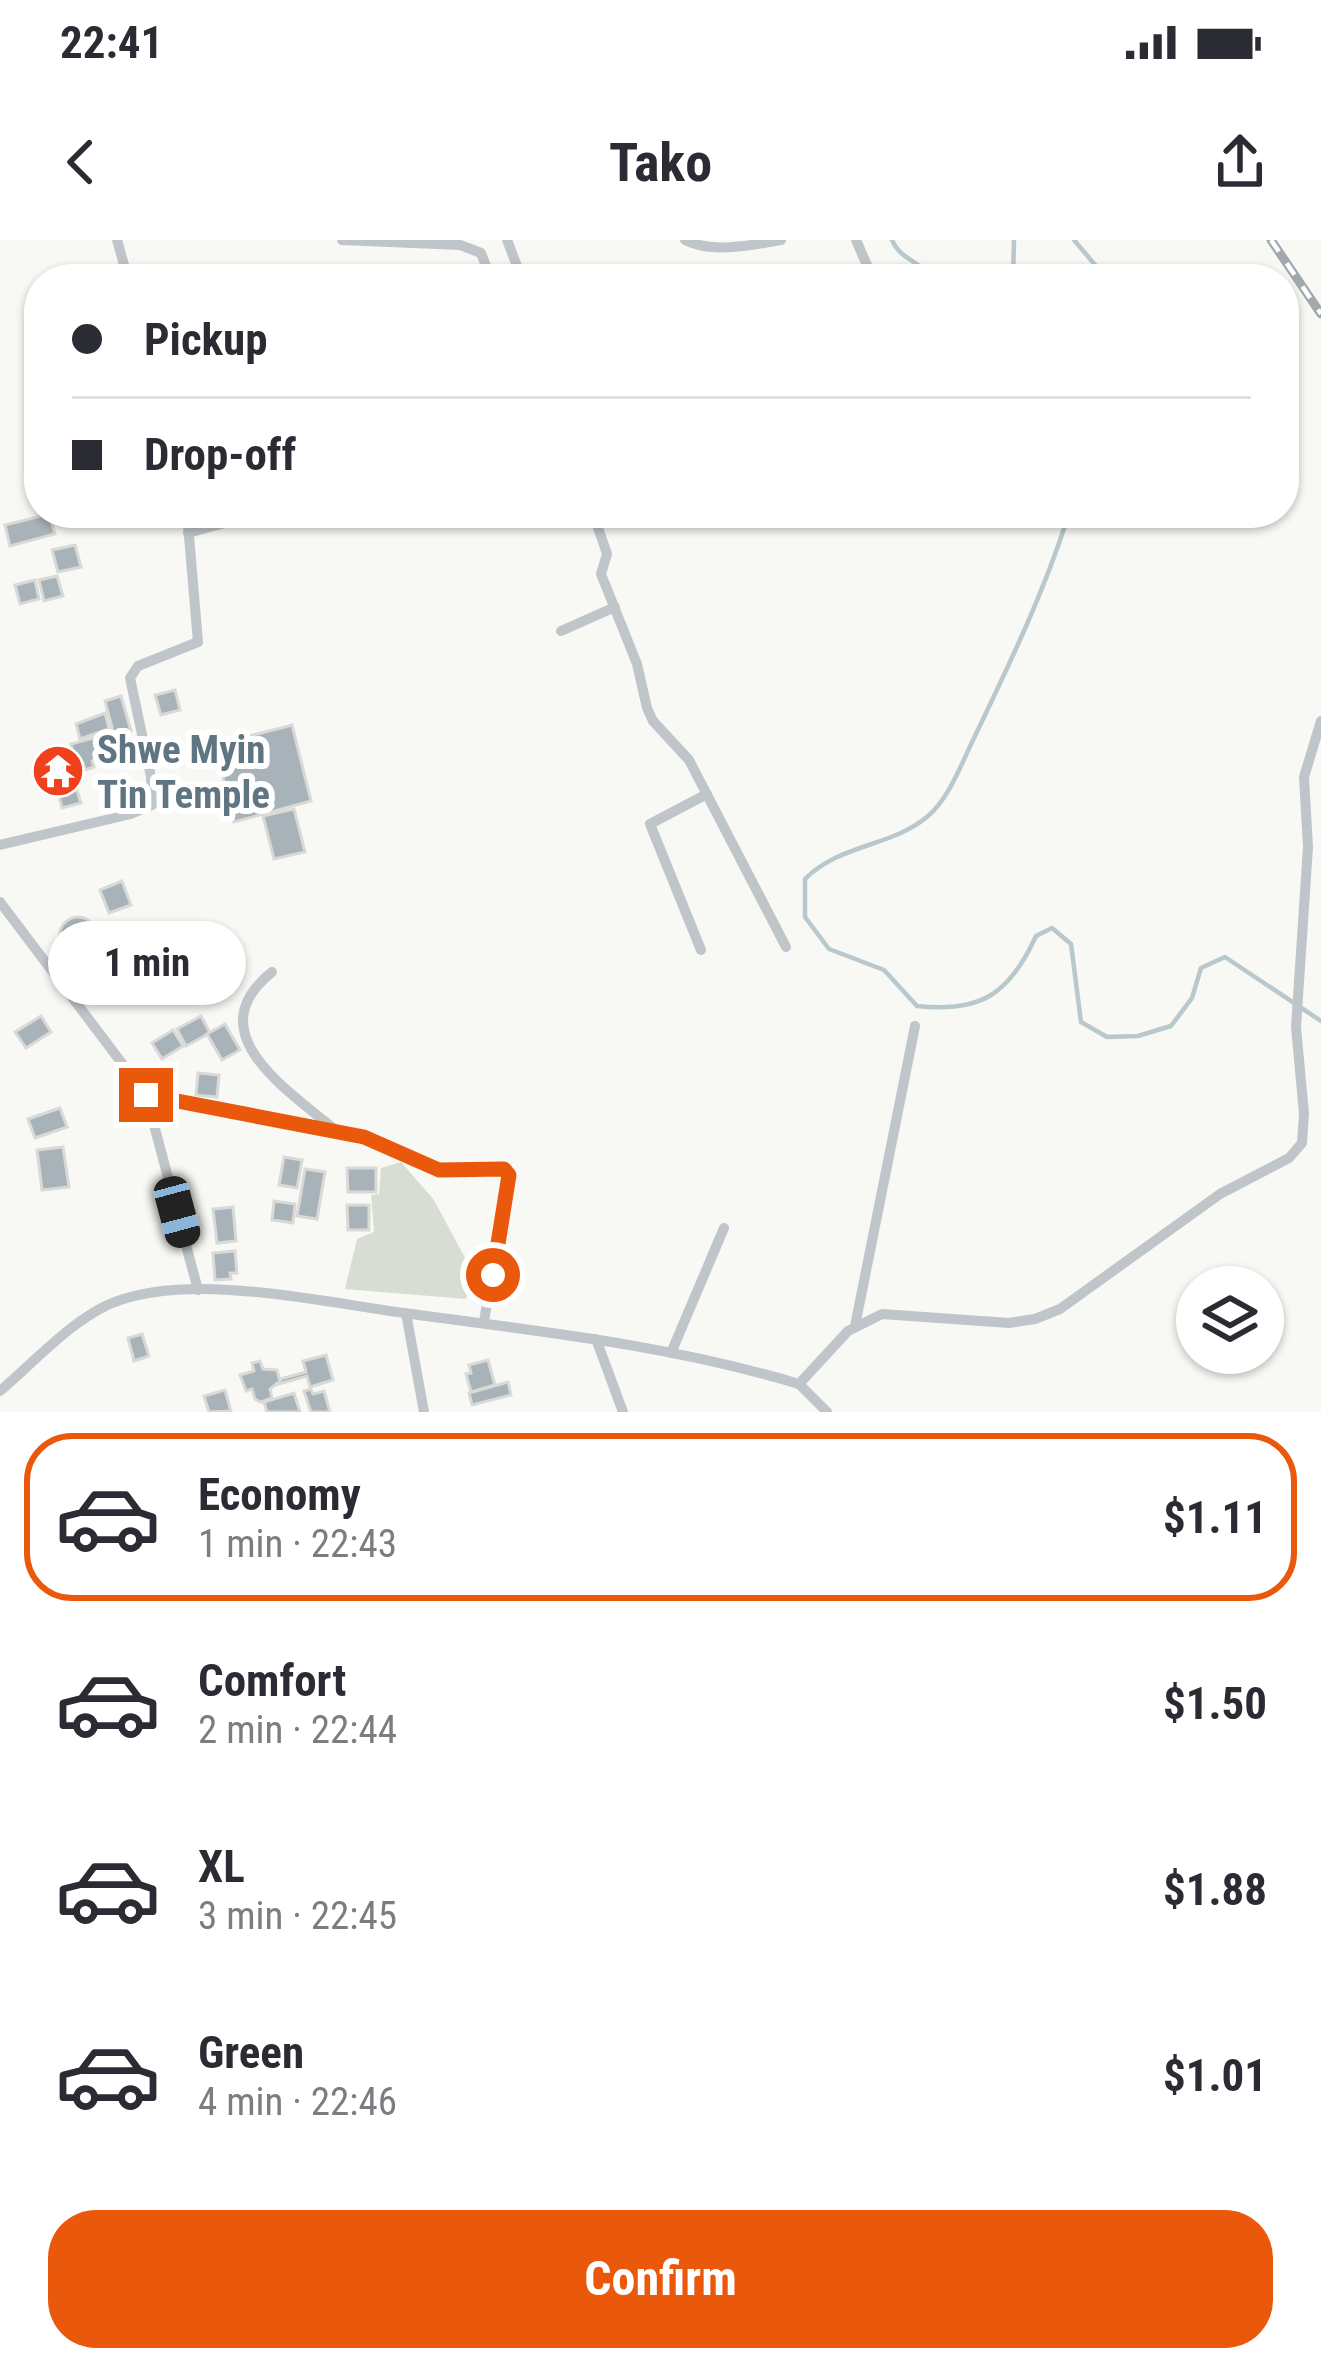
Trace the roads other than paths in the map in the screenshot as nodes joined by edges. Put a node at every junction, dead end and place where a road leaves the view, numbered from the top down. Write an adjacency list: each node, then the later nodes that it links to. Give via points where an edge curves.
1 (342, 240): 4 (street, via 460,245 482,253)
2 (686, 240): 3 (street, via 718,247)
3 (782, 240)
4 (485, 264)
5 (188, 528): 8 (street)
6 (206, 528): 8 (street)
7 (598, 528): 9 (street)
8 (188, 533): 13 (street, via 199,643 138,666 130,678 152,805)
9 (615, 607): 10 (street); 12 (street, via 653,721)
10 (561, 631)
11 (1321, 721): 25 (street, via 1304,777 1302,1143 1047,1314 1010,1323 882,1314)
12 (706, 794): 15 (street); 16 (street, via 650,824)
13 (0, 844)
14 (0, 902): 19 (street)
15 (786, 947)
16 (701, 950)
17 (272, 972): 20 (street, via 251,988 244,1007 247,1042 257,1062)
18 (915, 1026): 25 (street)
19 (146, 1095): 20 (street); 22 (street)
20 (335, 1130): 24 (street, via 439,1170 508,1172)
21 (724, 1228): 27 (street)
22 (198, 1290): 23 (street); 29 (street, via 130,1297 96,1310)
23 (406, 1313): 24 (street); 30 (street)
24 (484, 1321): 26 (street)
25 (855, 1326): 28 (street)
26 (596, 1340): 27 (street); 31 (street)
27 (670, 1353): 28 (street)
28 (799, 1384): 32 (street)
29 (0, 1391)
30 (424, 1412)
31 (622, 1412)
32 (827, 1412)

